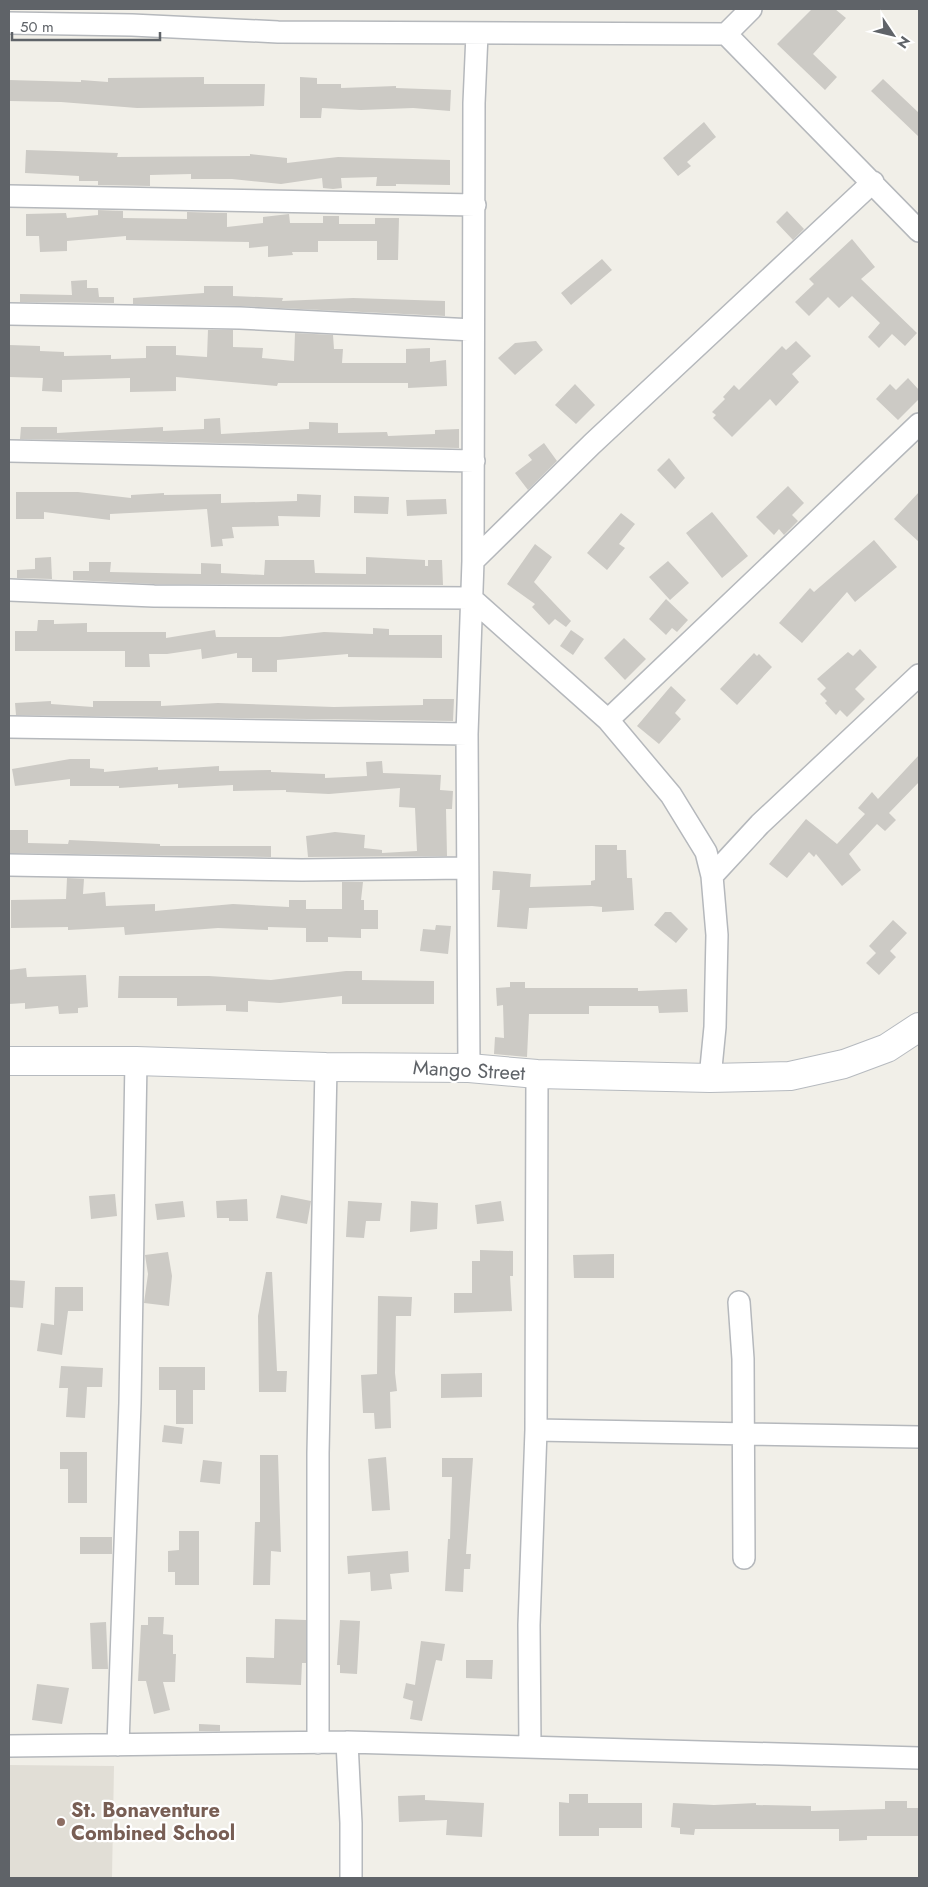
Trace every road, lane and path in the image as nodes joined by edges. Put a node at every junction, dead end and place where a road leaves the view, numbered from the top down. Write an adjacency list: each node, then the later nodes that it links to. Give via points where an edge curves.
1 (751, 9): 5 (street)
2 (132, 17): 3 (street); 4 (street, via 278,32)
3 (9, 24)
4 (478, 34): 5 (street); 8 (street, via 474,103)
5 (726, 34): 6 (street)
6 (873, 182): 9 (street); 15 (street, via 599,437)
7 (9, 196): 8 (street)
8 (475, 204): 11 (street)
9 (919, 231)
10 (9, 314): 11 (street, via 240,318)
11 (473, 330): 14 (street)
12 (919, 424): 19 (street)
13 (9, 451): 14 (street)
14 (474, 461): 15 (street)
15 (473, 561): 17 (street)
16 (9, 590): 17 (street, via 154,596)
17 (471, 598): 19 (street); 21 (street)
18 (919, 675): 24 (street, via 760,824)
19 (608, 720): 24 (street, via 691,824 706,852)
20 (9, 727): 21 (street)
21 (467, 734): 23 (street)
22 (9, 865): 23 (street, via 302,870)
23 (466, 868): 29 (street)
24 (712, 876): 31 (street, via 717,935 715,1027)
25 (919, 1027): 31 (main road, Mango Street, via 887,1048 844,1064 790,1076)
26 (9, 1061): 27 (main road, Mango Street)
27 (136, 1061): 28 (main road, Mango Street); 39 (street)
28 (326, 1067): 29 (main road, Mango Street); 38 (street, via 318,1453)
29 (469, 1068): 30 (main road, Mango Street)
30 (537, 1074): 31 (main road, Mango Street); 33 (street)
31 (710, 1078)
32 (739, 1302): 34 (street, via 743,1359)
33 (536, 1430): 34 (street); 41 (street, via 529,1625)
34 (742, 1432): 35 (street); 36 (street)
35 (919, 1438)
36 (744, 1558)
37 (347, 1742): 38 (street); 41 (street); 43 (street)
38 (318, 1743): 39 (street)
39 (118, 1745): 40 (street)
40 (9, 1746)
41 (530, 1747): 42 (street)
42 (919, 1758)
43 (351, 1878)

